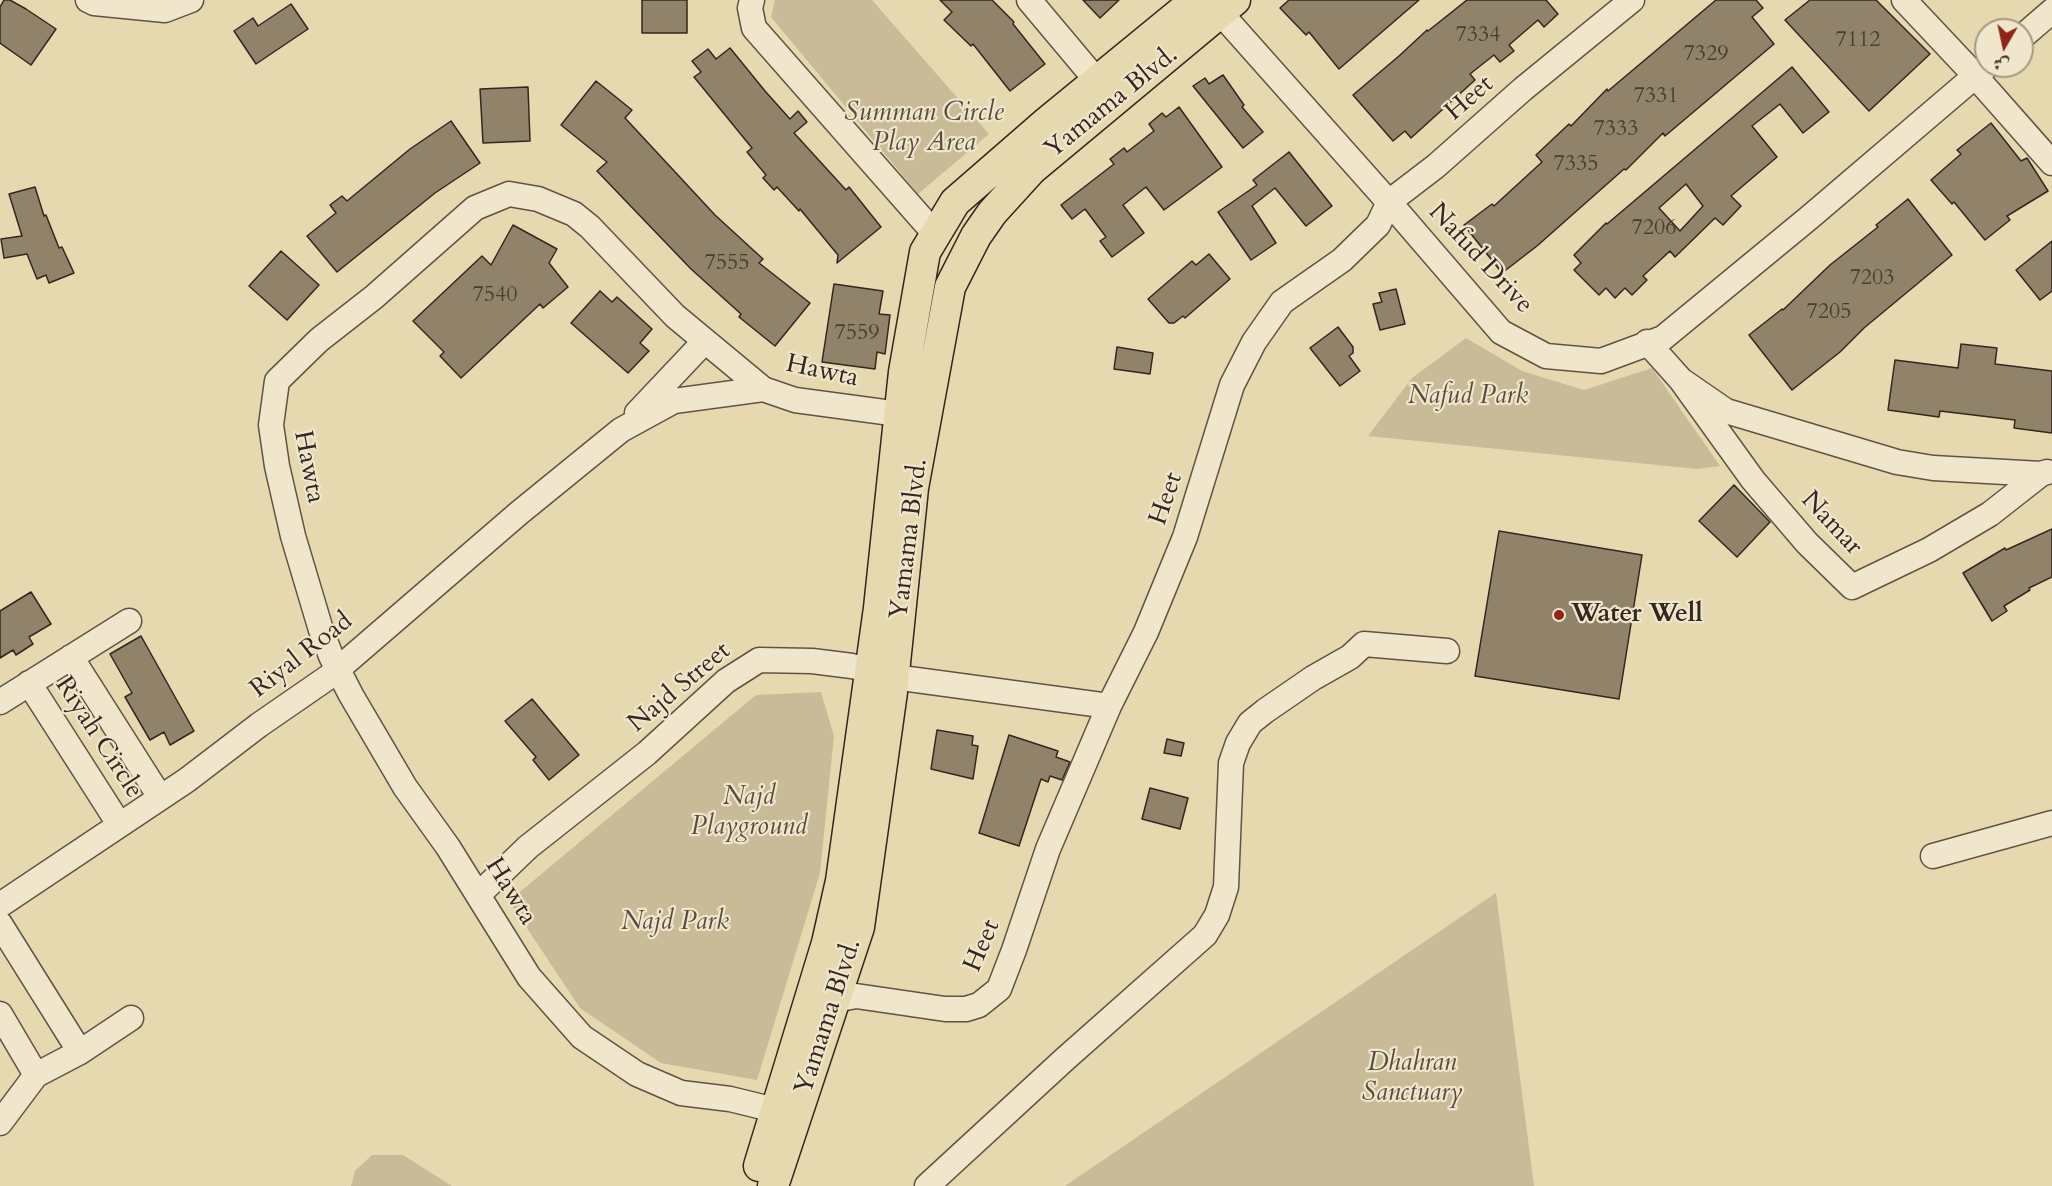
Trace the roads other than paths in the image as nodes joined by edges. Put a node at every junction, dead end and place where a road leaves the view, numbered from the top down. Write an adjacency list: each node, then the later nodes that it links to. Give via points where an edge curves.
1 (88, 0): 2 (street, via 165,10)
2 (191, 0)
3 (752, 0): 16 (street, via 754,28)
4 (1029, 0): 13 (street)
5 (1632, 0): 15 (street, Heet)
6 (1904, 0): 10 (street)
7 (1215, 3): 13 (main road, Yamama Blvd.); 15 (street, Nafud Drive); 17 (main road, Yamama Blvd., via 1032,169 992,213)
8 (2052, 11): 9 (street)
9 (2034, 27)
10 (1974, 65)
11 (1974, 77): 19 (street, Nafud Drive, via 1663,339)
12 (1986, 78): 14 (street)
13 (1097, 81): 16 (main road, Yamama Blvd., via 955,202)
14 (2052, 163)
15 (1389, 202): 19 (street, Nafud Drive, via 1501,332 1510,337 1546,356 1601,361); 32 (street, Heet, via 1378,225 1342,260 1282,302 1254,342 1232,385 1185,537 1146,632)
16 (936, 234): 17 (street); 22 (main road, Yamama Blvd., via 925,252)
17 (963, 258): 29 (main road, Yamama Blvd., via 950,287)
18 (705, 341): 21 (street, Hawta); 23 (street, Riyal Road); 28 (street, Hawta, via 574,214 538,199 509,194 475,208 319,340 277,381 271,425 294,536 321,630)
19 (1648, 343): 20 (street, Namar)
20 (1681, 380): 24 (street, Namar, via 1726,411 1897,462 1933,468); 24 (street, Namar, via 1753,480 1807,543 1852,587 1929,550 1990,514)
21 (763, 388): 22 (street, Hawta, via 795,399); 23 (street, Riyal Road, via 674,400)
22 (899, 414): 29 (main road, Yamama Blvd., via 879,609)
23 (621, 430): 28 (street, Riyal Road)
24 (2047, 472)
25 (129, 621): 27 (street, Riyah Circle)
26 (1447, 651): 49 (street, via 1364,644 1250,723 1231,763 1226,887 1205,935)
27 (72, 657): 30 (street, Riyah Circle); 33 (street, Riyah Circle)
28 (338, 669): 33 (street, Riyal Road); 37 (street, Hawta, via 405,787)
29 (882, 674): 32 (street, Najd Street); 37 (street, Najd Street, via 813,661 759,660 726,681 647,753 528,847); 40 (main road, Yamama Blvd., via 859,927); 45 (main road, Yamama Blvd., via 827,943)
30 (30, 683): 31 (street, Riyah Circle); 35 (street, Riyah Circle)
31 (0, 702)
32 (1109, 706): 40 (street, Heet, via 1048,849 999,989 980,1005 966,1009 856,996)
33 (160, 797): 35 (street, Riyal Road)
34 (2052, 823): 36 (street)
35 (119, 824): 38 (street, Riyal Road)
36 (1933, 856)
37 (478, 895): 45 (street, Hawta, via 529,977 582,1037 637,1074 681,1093)
38 (0, 905)
39 (0, 924): 43 (street)
40 (835, 1000): 48 (main road, Yamama Blvd.)
41 (0, 1014): 44 (street)
42 (130, 1017): 43 (street)
43 (80, 1052): 44 (street)
44 (36, 1076): 46 (street)
45 (775, 1110): 47 (main road, Yamama Blvd.)
46 (0, 1123)
47 (754, 1186)
48 (772, 1186)
49 (927, 1186)

